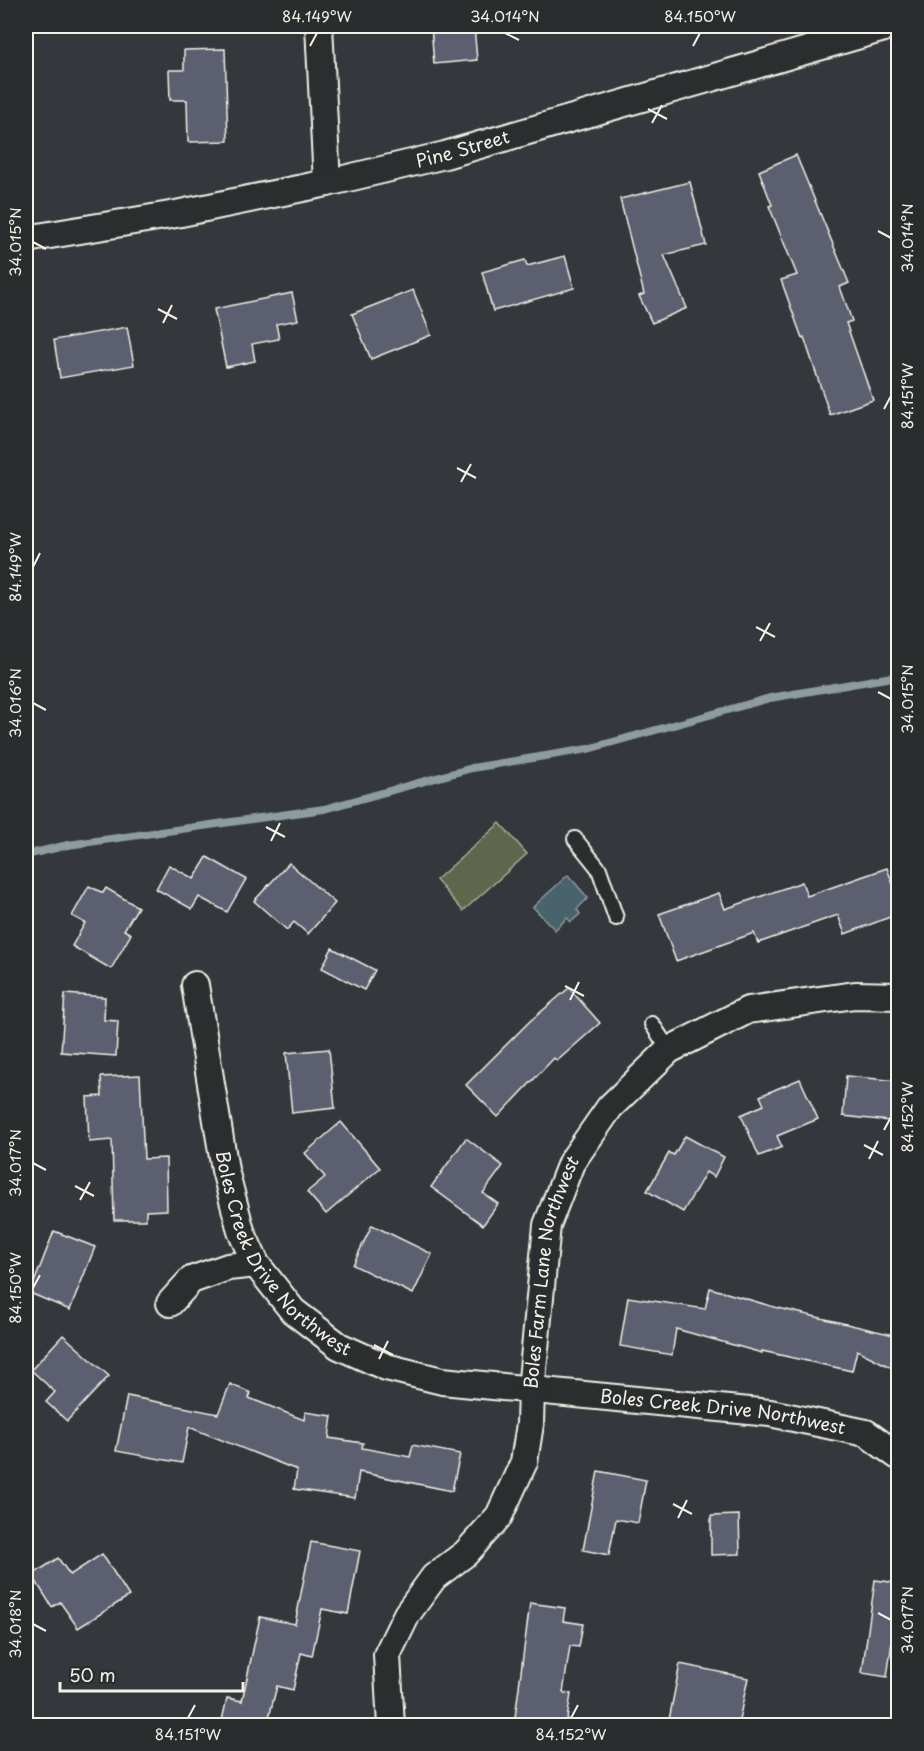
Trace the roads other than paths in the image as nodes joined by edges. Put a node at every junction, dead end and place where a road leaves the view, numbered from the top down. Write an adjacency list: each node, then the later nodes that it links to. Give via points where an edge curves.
1 (319, 26): 3 (street)
2 (891, 26): 3 (street, Pine Street, via 445,154)
3 (327, 183): 4 (street, Pine Street)
4 (26, 239)
5 (575, 839): 6 (lane, via 599,869)
6 (616, 918)
7 (195, 986): 11 (street, Boles Creek Drive Northwest, via 225,1170)
8 (898, 996): 10 (street, Boles Farm Lane Northwest, via 855,995 748,1010)
9 (652, 1024): 10 (lane)
10 (669, 1050): 13 (street, Boles Farm Lane Northwest, via 610,1107 571,1163 547,1225)
11 (256, 1264): 12 (street, via 228,1267 191,1280); 13 (street, Boles Creek Drive Northwest, via 293,1311 339,1346 386,1367 442,1381)
12 (170, 1303)
13 (531, 1390): 14 (street, Boles Creek Drive Northwest, via 770,1413 866,1433); 15 (street, Boles Farm Lane Northwest, via 524,1462 499,1516 465,1553 434,1577 407,1614 387,1655)
14 (898, 1456)
15 (391, 1725)

